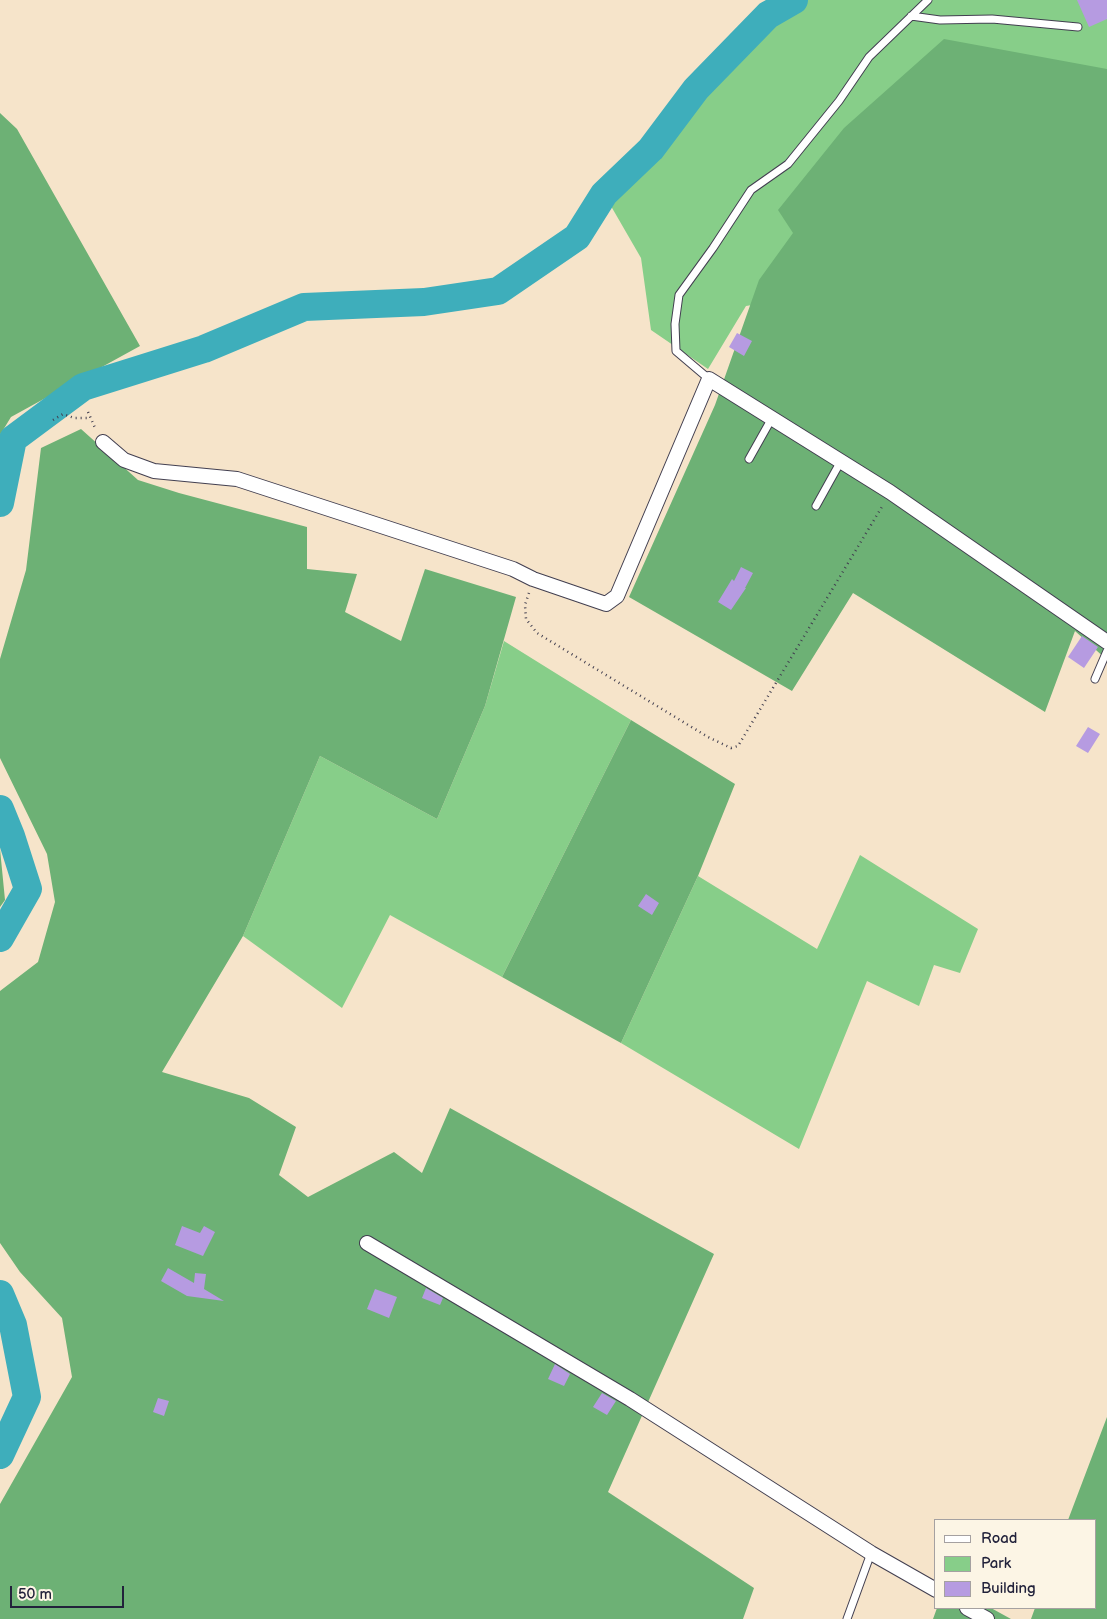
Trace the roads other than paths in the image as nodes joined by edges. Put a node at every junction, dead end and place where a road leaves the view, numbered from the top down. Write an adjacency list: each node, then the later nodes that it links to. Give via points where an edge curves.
1 (928, 0): 2 (lane)
2 (911, 16): 3 (lane); 4 (lane, via 869,57 839,101 788,164 751,190 679,295 674,324 676,352)
3 (1078, 27)
4 (710, 379): 5 (street); 6 (street, via 617,596 606,604 533,580 513,568 236,479 154,471 124,460)
5 (772, 418): 7 (lane); 8 (street)
6 (103, 442)
7 (749, 459)
8 (841, 461): 9 (lane); 10 (street)
9 (816, 506)
10 (1107, 642)
11 (1107, 651): 12 (lane)
12 (1095, 679)
13 (367, 1243): 14 (street, via 630,1399)
14 (871, 1553): 15 (street); 17 (lane)
15 (934, 1589)
16 (970, 1609): 18 (street)
17 (847, 1619)
18 (987, 1619)

